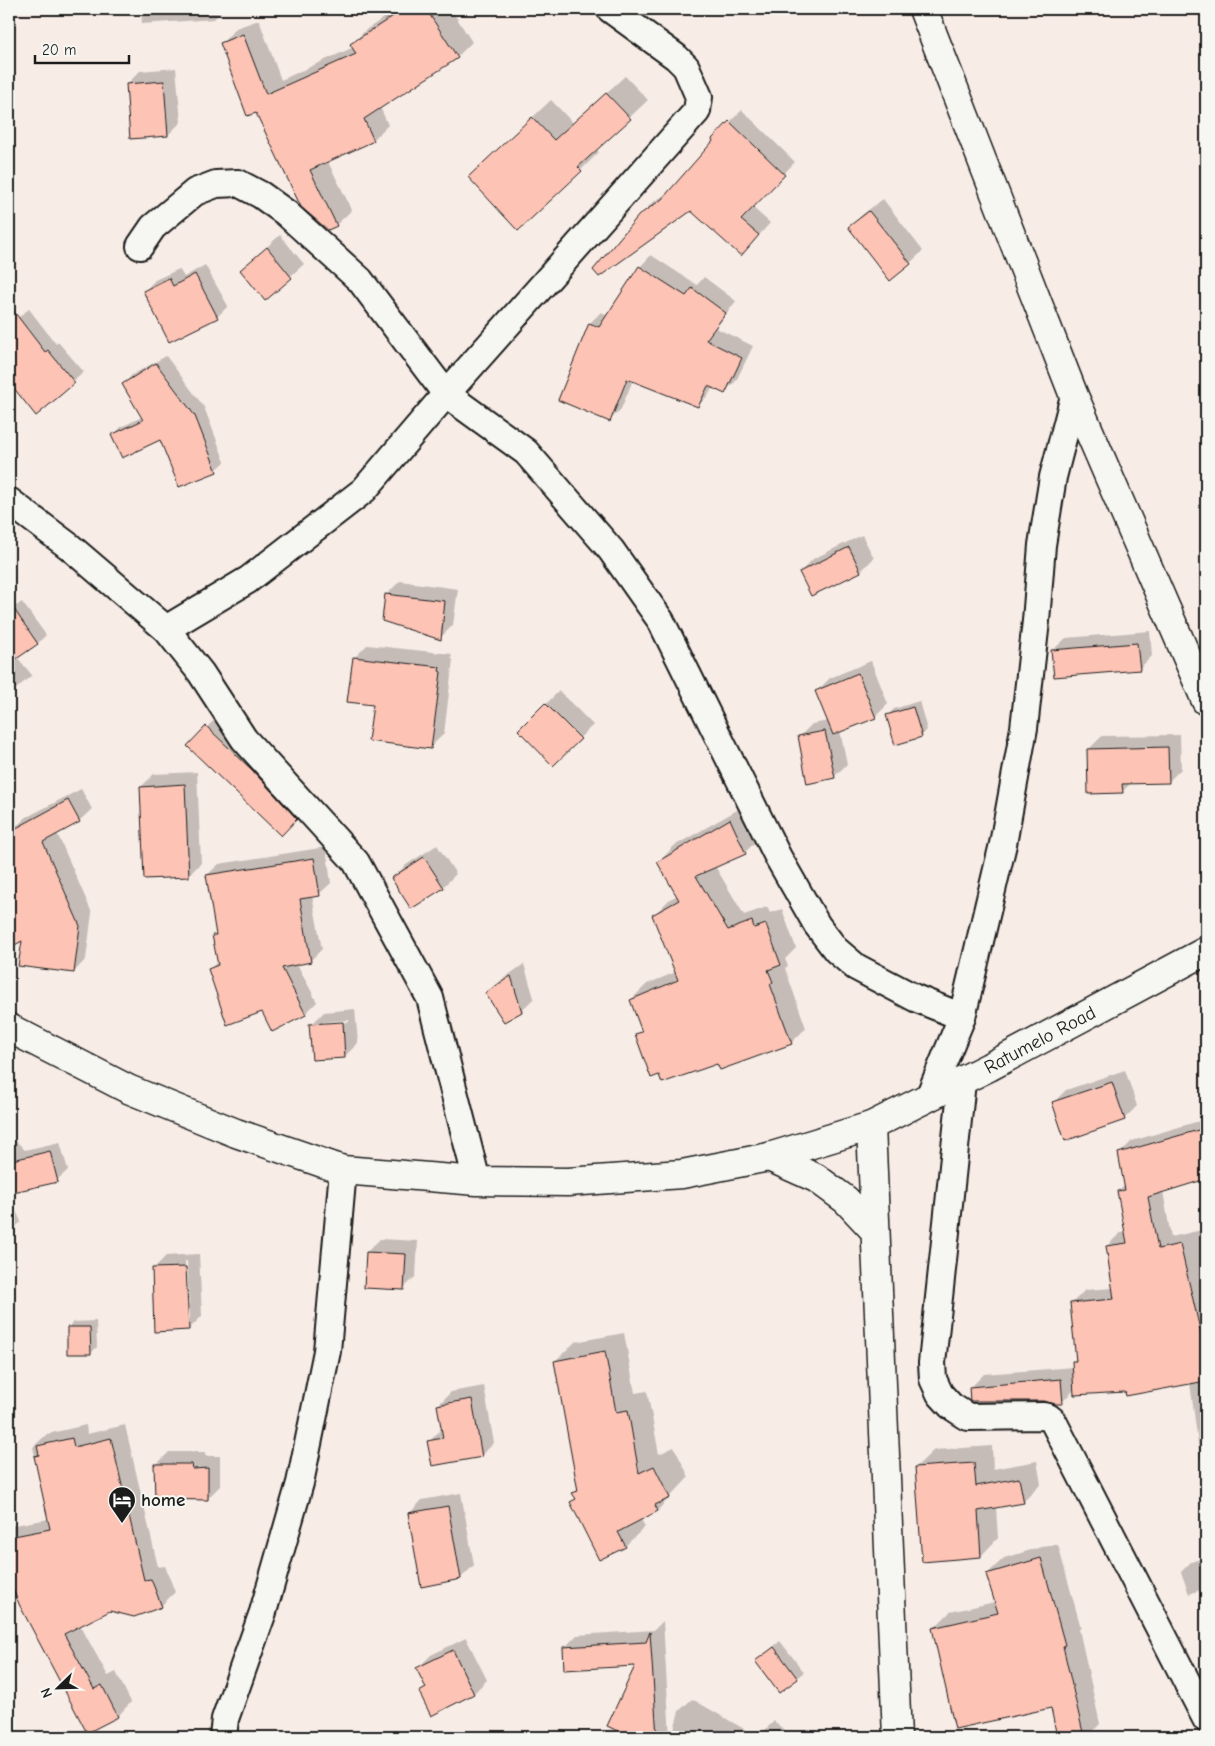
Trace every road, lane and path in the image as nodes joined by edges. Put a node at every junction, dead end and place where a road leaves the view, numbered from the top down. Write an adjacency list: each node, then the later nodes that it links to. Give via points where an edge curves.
1 (610, 9): 4 (street, via 686,67 698,96 697,110)
2 (923, 9): 5 (street)
3 (140, 246): 4 (street, via 153,227 195,192 216,184 238,183 286,213 360,280)
4 (446, 394): 7 (street, via 364,490 248,580); 10 (street, via 526,452 617,558 661,621 778,857 817,925 836,950 856,967 915,998)
5 (1074, 396): 8 (street); 10 (street, via 1053,477 1042,545 1021,748 1003,844)
6 (9, 501): 7 (street, via 70,547)
7 (166, 629): 17 (street, via 201,673 244,738 356,862 430,998)
8 (1206, 701)
9 (1206, 951): 12 (street, Ratumelo Road)
10 (962, 1016): 13 (street)
11 (9, 1028): 16 (street, Ratumelo Road, via 128,1089 236,1133)
12 (962, 1082): 13 (street, Ratumelo Road); 19 (street, via 932,1363 934,1379 940,1394 968,1417 1042,1416 1053,1421)
13 (929, 1097): 14 (street, Ratumelo Road)
14 (871, 1126): 15 (street, Ratumelo Road); 18 (street)
15 (769, 1157): 17 (street, Ratumelo Road, via 682,1174 568,1182); 18 (street, via 816,1178 846,1200)
16 (343, 1170): 17 (street, Ratumelo Road); 20 (street, via 327,1351 302,1474 262,1612 225,1720)
17 (477, 1181)
18 (875, 1231): 21 (street)
19 (1206, 1719)
20 (223, 1737)
21 (897, 1737)

